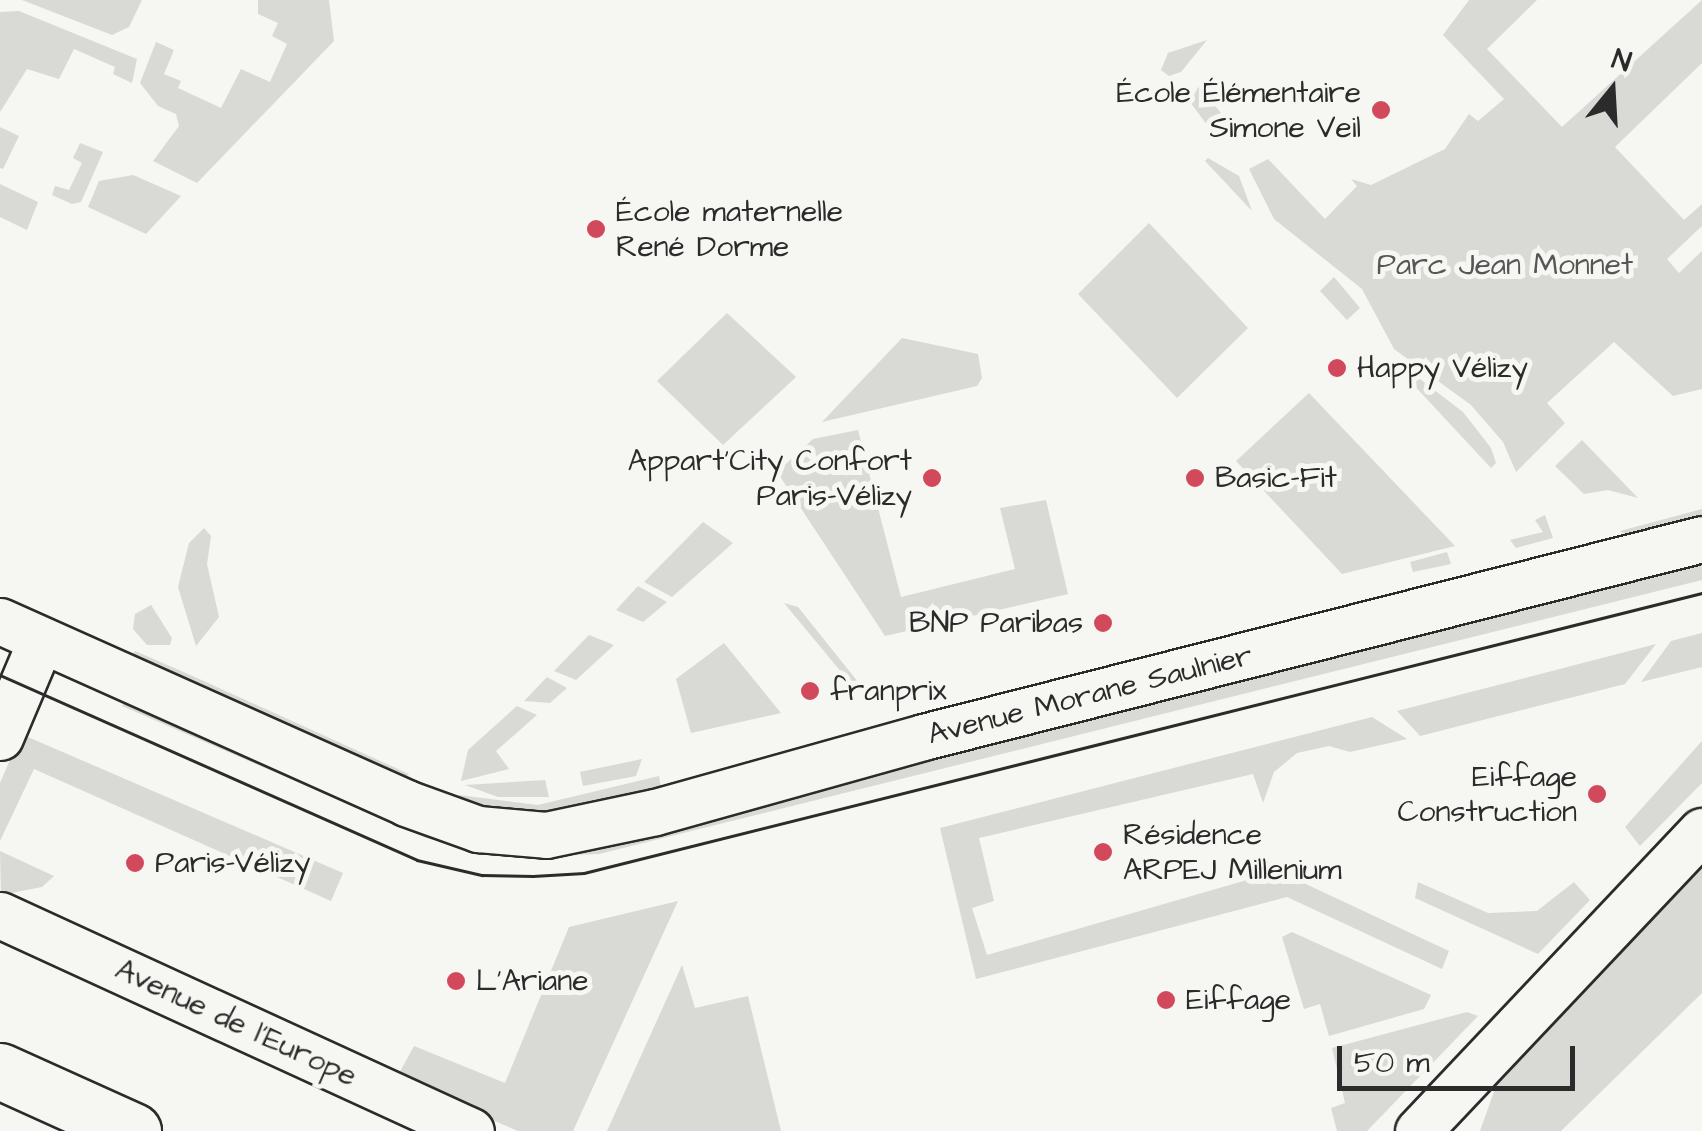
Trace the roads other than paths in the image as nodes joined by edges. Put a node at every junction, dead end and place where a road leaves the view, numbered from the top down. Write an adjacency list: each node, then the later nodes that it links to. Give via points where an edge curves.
1 (1702, 539): 3 (main road, Avenue Morane Saulnier, via 655,812 546,834 478,829)
2 (0, 621): 3 (main road)
3 (41, 640): 4 (main road)
4 (0, 737)
5 (1702, 832): 10 (main road)
6 (0, 915): 9 (main road, Avenue de l'Europe)
7 (0, 1072): 8 (highway)
8 (133, 1131)
9 (471, 1131)
10 (1418, 1131)

